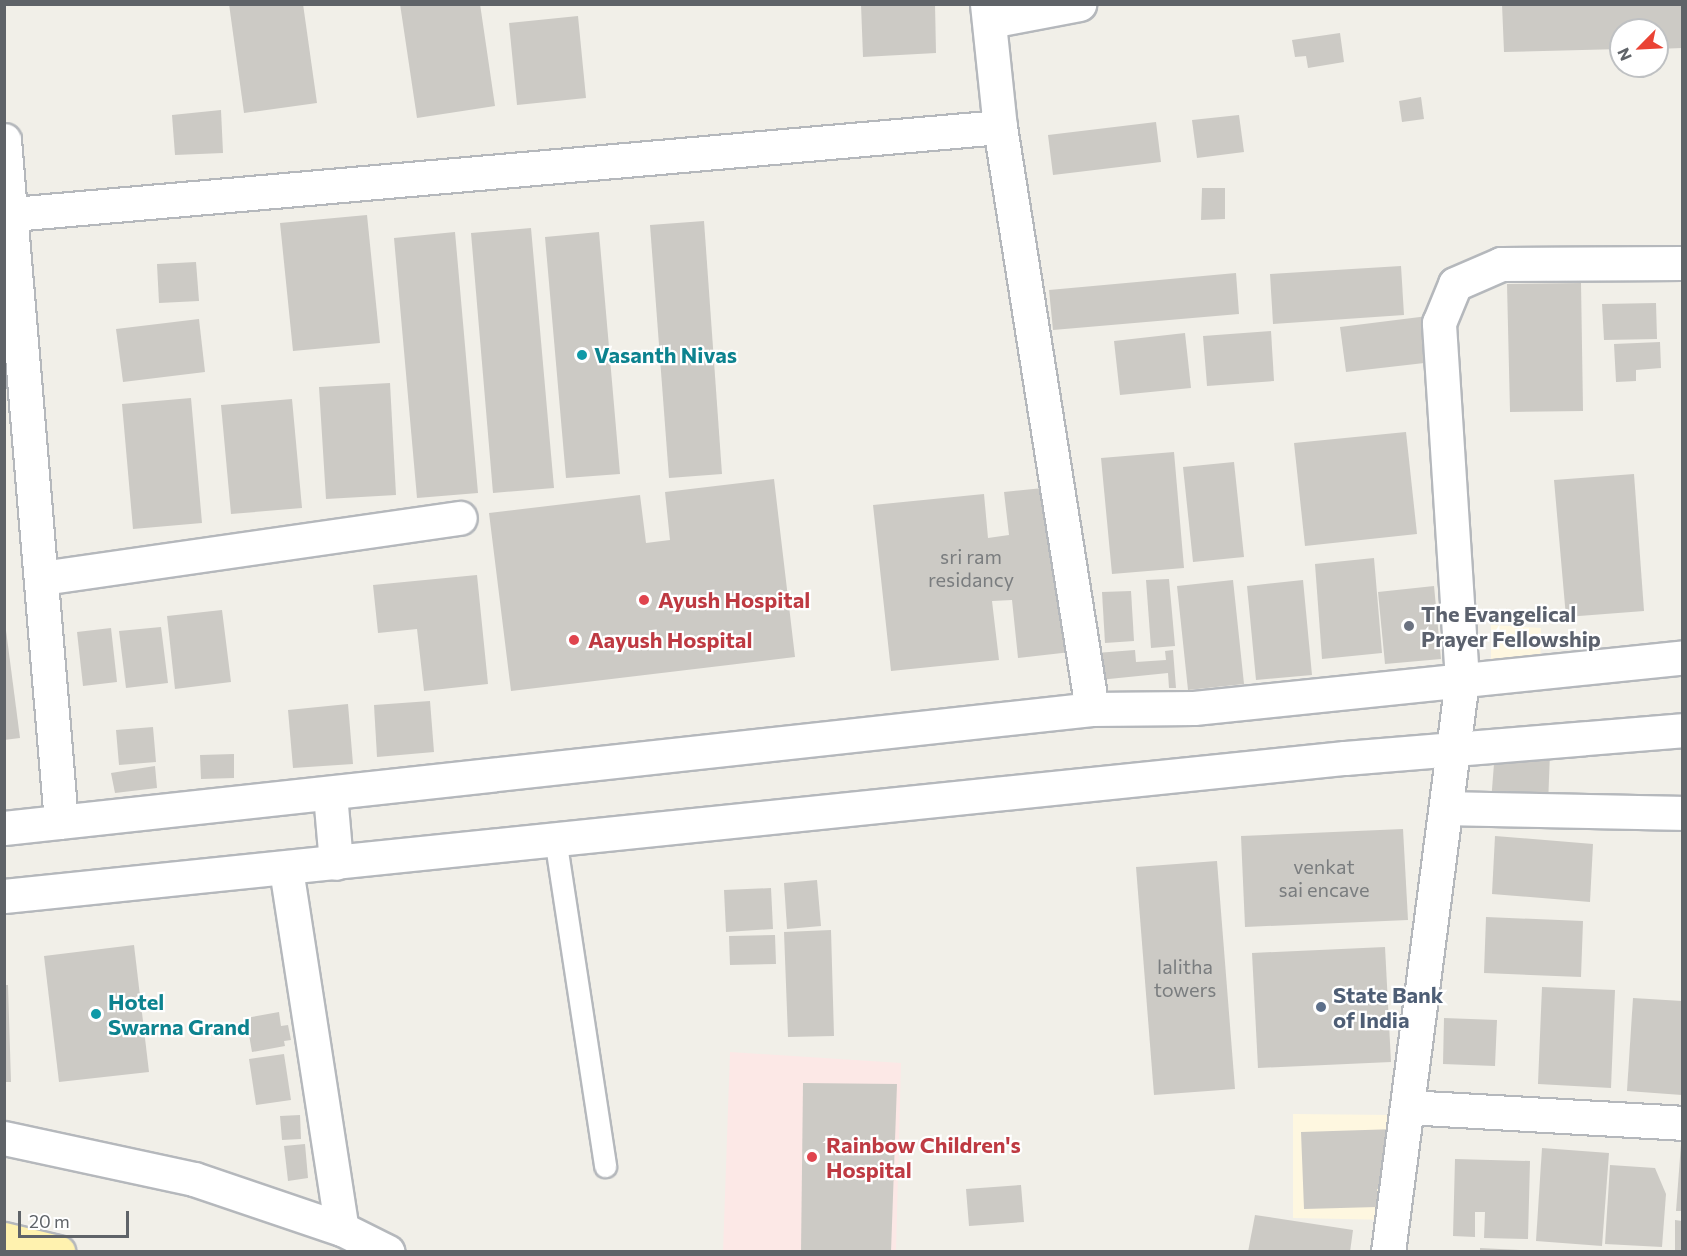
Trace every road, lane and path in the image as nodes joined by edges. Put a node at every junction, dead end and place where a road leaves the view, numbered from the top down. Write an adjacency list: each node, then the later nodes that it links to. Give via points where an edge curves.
1 (1079, 4): 2 (street)
2 (988, 13): 3 (street)
3 (1000, 127): 6 (street); 12 (street)
4 (4, 140): 5 (street)
5 (6, 176): 6 (street)
6 (13, 214): 9 (street)
7 (1683, 263): 11 (street, via 1501,264 1455,284 1439,323)
8 (460, 518): 9 (street)
9 (42, 578): 18 (street)
10 (1683, 658): 11 (street)
11 (1462, 680): 12 (street, via 1194,708); 14 (street)
12 (1092, 710): 15 (street)
13 (1683, 730): 14 (street)
14 (1454, 751): 16 (street); 20 (street, via 1345,758)
15 (330, 794): 18 (street); 21 (street)
16 (1446, 808): 17 (street); 24 (street)
17 (1683, 813)
18 (61, 822): 19 (street)
19 (4, 828)
20 (555, 838): 21 (street); 27 (lane)
21 (336, 863): 22 (street)
22 (286, 869): 23 (street); 28 (street)
23 (4, 896)
24 (1407, 1107): 25 (street); 32 (street)
25 (1683, 1123)
26 (4, 1138): 28 (street, via 194,1179)
27 (605, 1166)
28 (342, 1229): 31 (street)
29 (4, 1239): 30 (main road)
30 (58, 1251)
31 (388, 1251)
32 (1388, 1251)

